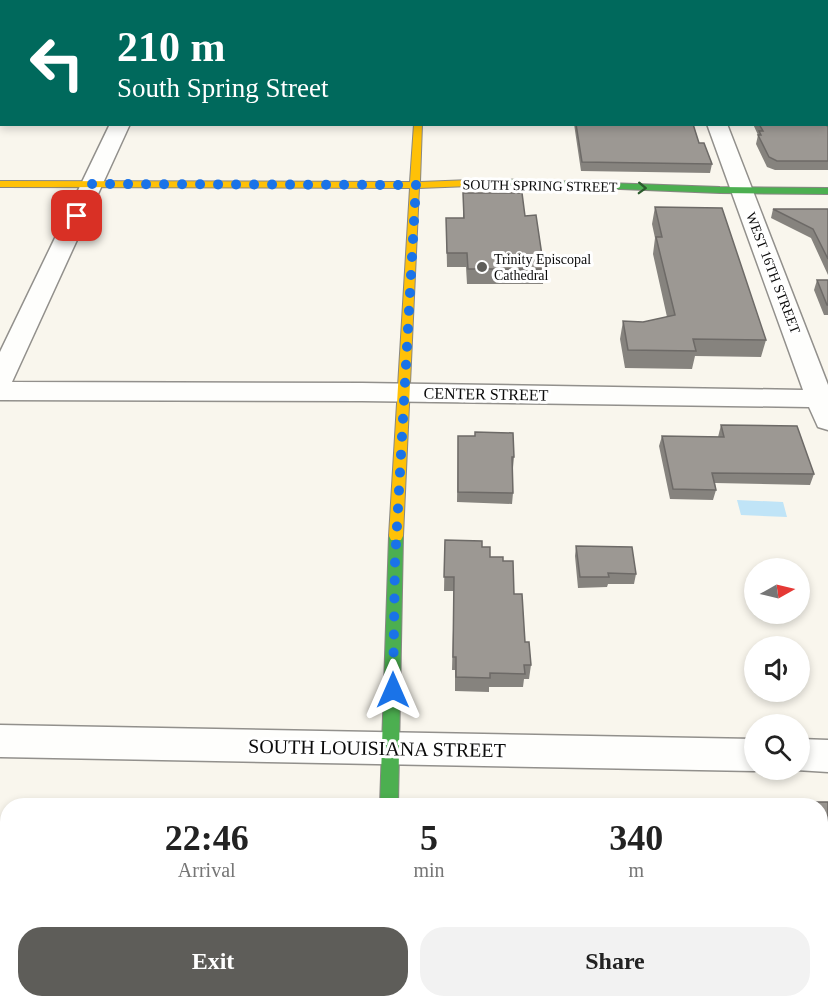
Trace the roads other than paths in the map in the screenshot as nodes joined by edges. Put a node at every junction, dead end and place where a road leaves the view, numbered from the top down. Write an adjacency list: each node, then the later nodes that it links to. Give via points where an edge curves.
1 (119, 126): 5 (street)
2 (418, 126): 6 (main road)
3 (718, 126): 7 (street, WEST 16TH STREET)
4 (0, 184): 5 (main road, SOUTH SPRING STREET)
5 (91, 184): 6 (main road, SOUTH SPRING STREET); 9 (street)
6 (416, 185): 7 (main road, SOUTH SPRING STREET, one-way to 7, via 508,183); 11 (main road)
7 (743, 191): 8 (main road, SOUTH SPRING STREET); 12 (street, WEST 16TH STREET)
8 (828, 191)
9 (0, 380)
10 (0, 391): 11 (street, CENTER STREET)
11 (405, 393): 12 (street, CENTER STREET); 14 (main road, via 394,566)
12 (826, 406)
13 (0, 741): 14 (street, SOUTH LOUISIANA STREET)
14 (391, 748): 15 (street, SOUTH LOUISIANA STREET); 18 (main road)
15 (744, 754)
16 (810, 755): 17 (street)
17 (828, 756)
18 (389, 798)

